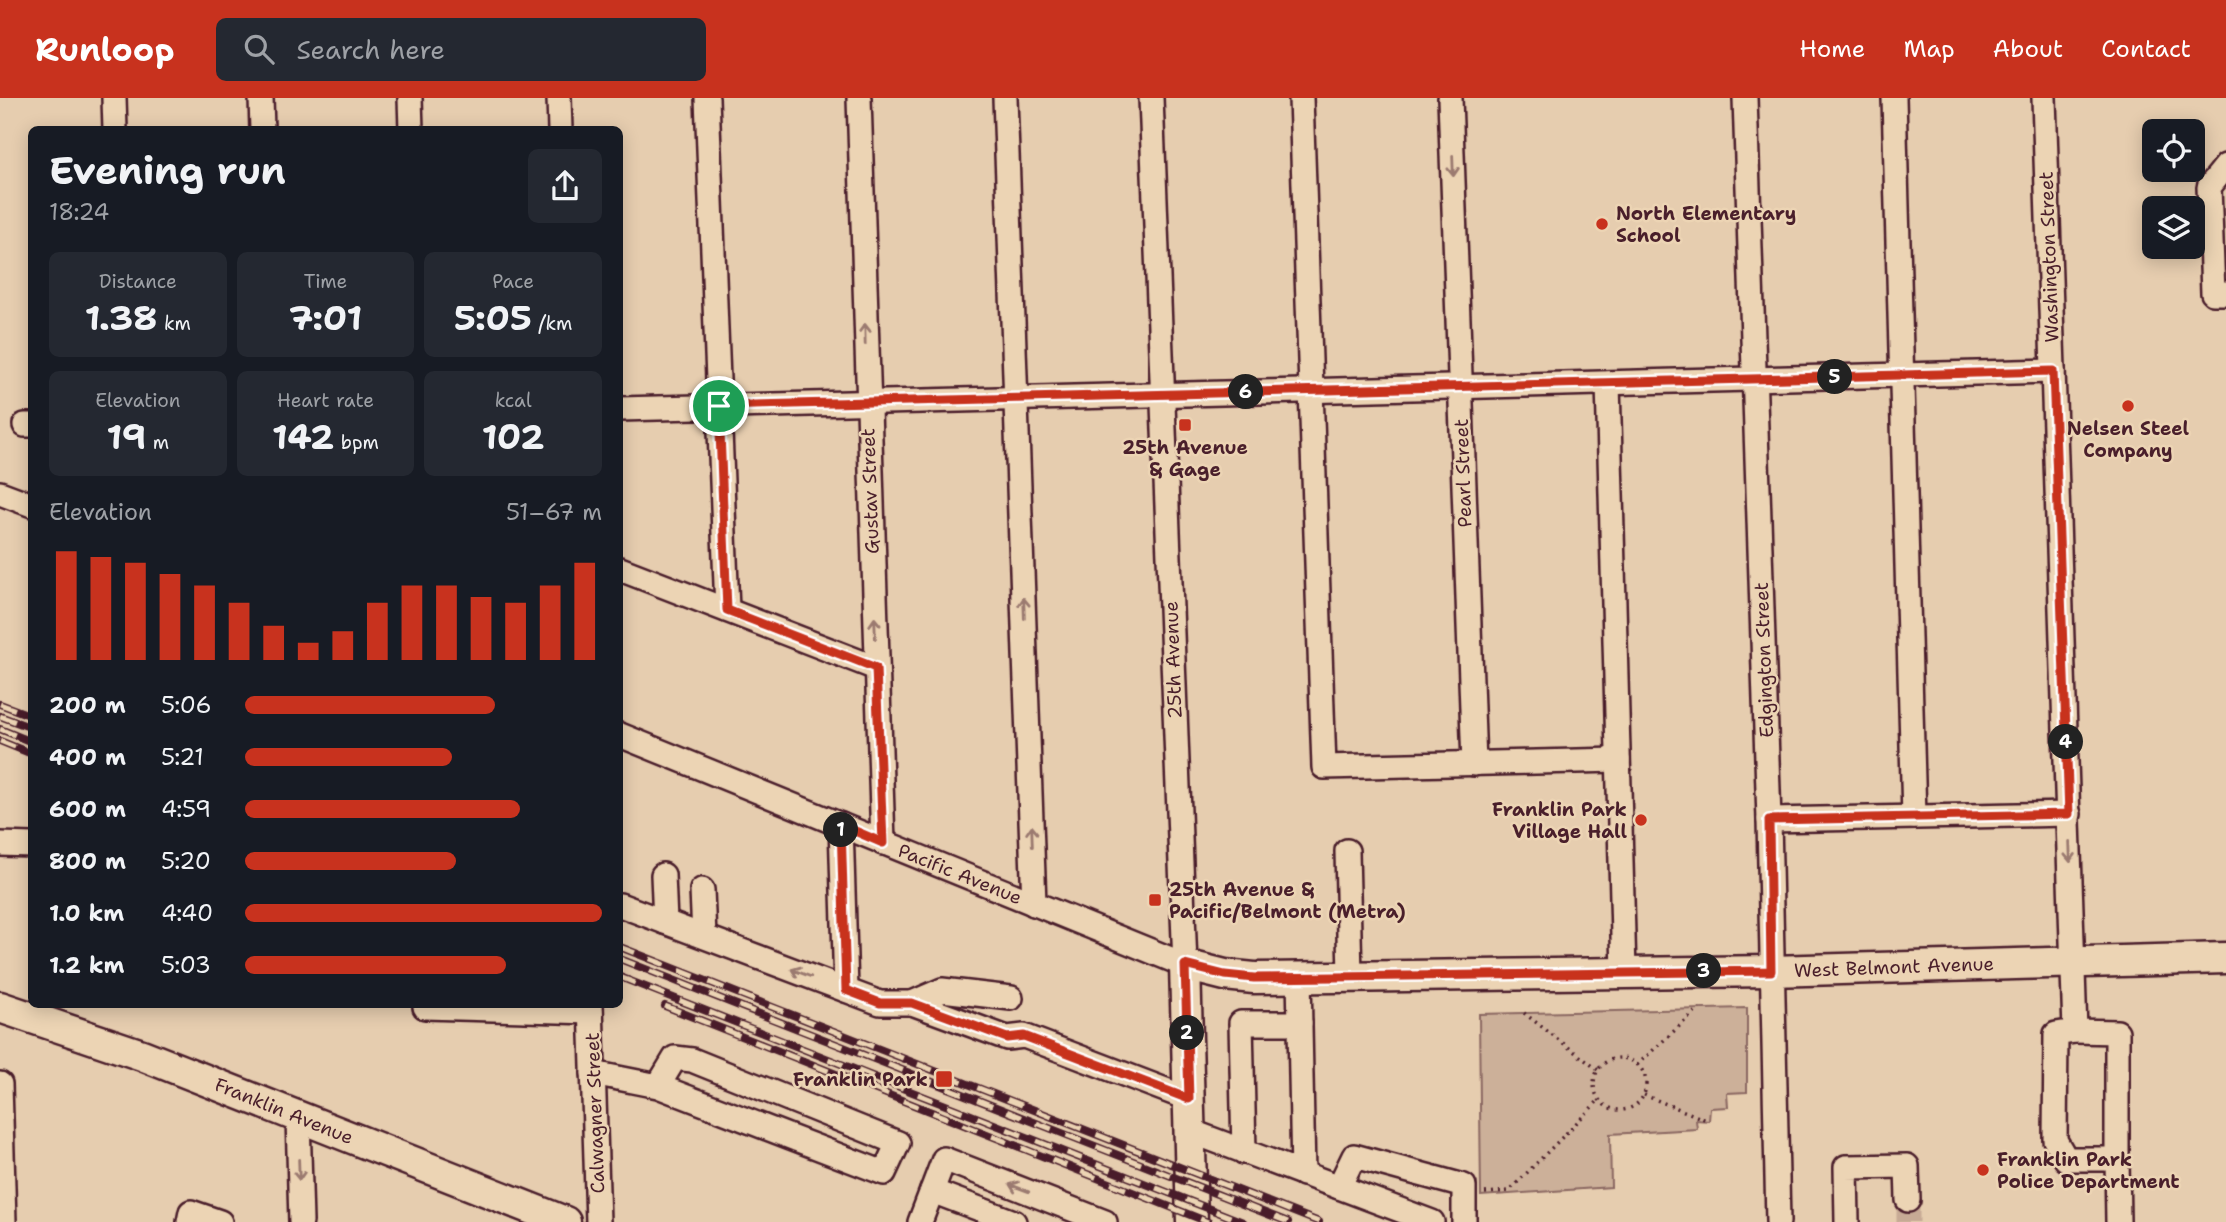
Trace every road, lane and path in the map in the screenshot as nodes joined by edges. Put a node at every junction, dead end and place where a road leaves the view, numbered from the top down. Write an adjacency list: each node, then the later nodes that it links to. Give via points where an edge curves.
1 (114, 98): 14 (street)
2 (261, 98): 15 (street)
3 (410, 98): 16 (street)
4 (559, 98): 17 (street)
5 (707, 98): 29 (street)
6 (859, 98): 28 (street, Gustav Street, one-way to 6)
7 (1005, 98): 27 (street)
8 (1151, 98): 26 (street, 25th Avenue)
9 (1301, 98): 25 (street)
10 (1450, 98): 24 (street, Pearl Street, one-way to 24)
11 (1745, 98): 22 (street, Edgington Street)
12 (1894, 98): 21 (street)
13 (2044, 98): 20 (street, Washington Street)
14 (115, 126)
15 (262, 126)
16 (411, 126)
17 (560, 126)
18 (2226, 166): 19 (street, via 2208,187 2213,293)
19 (2226, 293)
20 (2053, 371): 21 (street); 39 (street, Washington Street)
21 (1904, 375): 22 (street); 40 (street)
22 (1754, 379): 23 (street); 41 (street, Edgington Street)
23 (1608, 383): 24 (street); 37 (street)
24 (1460, 387): 25 (street); 38 (street, Pearl Street)
25 (1311, 390): 26 (street); 38 (street, via 1324,767)
26 (1163, 395): 27 (street); 55 (street, 25th Avenue)
27 (1016, 399): 28 (street); 49 (street, one-way to 27)
28 (867, 402): 29 (street); 35 (street, Gustav Street, one-way to 28)
29 (719, 406): 30 (street); 34 (street)
30 (623, 409)
31 (0, 493): 32 (street)
32 (28, 504)
33 (623, 570): 34 (street)
34 (727, 610): 35 (street)
35 (876, 668): 43 (street, Gustav Street)
36 (623, 736): 42 (street, Pacific Avenue)
37 (1618, 760): 38 (street); 57 (street)
38 (1474, 764)
39 (2069, 814): 40 (street); 54 (street, Washington Street, one-way to 54)
40 (1914, 817): 41 (street)
41 (1769, 820): 56 (street, Edgington Street)
42 (841, 825): 43 (street, Pacific Avenue); 60 (street)
43 (883, 843): 49 (street, Pacific Avenue)
44 (0, 844): 45 (street)
45 (28, 845)
46 (1347, 851): 58 (street)
47 (663, 876): 51 (street)
48 (702, 890): 52 (street)
49 (1034, 904): 55 (street, Pacific Avenue)
50 (623, 906): 51 (street)
51 (665, 922): 52 (street)
52 (704, 936): 60 (street, one-way to 52)
53 (2226, 958): 54 (main road, West Belmont Avenue)
54 (2074, 961): 56 (main road, West Belmont Avenue); 68 (street, Washington Street)
55 (1185, 965): 59 (main road, West Belmont Avenue, via 1225,975); 77 (main road, 25th Avenue)
56 (1771, 971): 57 (main road, West Belmont Avenue); 101 (street, Edgington Street)
57 (1624, 972): 58 (main road, West Belmont Avenue)
58 (1350, 976): 59 (main road, West Belmont Avenue)
59 (1299, 977): 67 (street)
60 (846, 990): 62 (street, via 880,1003)
61 (1011, 998): 62 (street, via 942,990)
62 (912, 1003): 77 (street, via 1007,1038 1024,1036)
63 (0, 1007): 79 (main road, Franklin Avenue, via 142,1055)
64 (591, 1008): 72 (street, Calwagner Street)
65 (1699, 1008): 70 (path)
66 (1524, 1013): 71 (path)
67 (1300, 1023): 82 (street, via 1241,1023); 84 (street)
68 (2076, 1031): 83 (street, via 2117,1032); 83 (street, via 2056,1034 2055,1140 2066,1159)
69 (928, 1063): 73 (path)
70 (1637, 1065): 71 (path, via 1615,1059); 76 (path, via 1646,1079)
71 (1598, 1070): 78 (path, via 1594,1083)
72 (593, 1073): 75 (street); 94 (street, Calwagner Street)
73 (919, 1083)
74 (0, 1084): 89 (street)
75 (658, 1086): 75 (street, via 884,1173 898,1143 692,1060 675,1058)
76 (1644, 1095): 78 (path, via 1625,1110 1612,1109); 80 (path)
77 (1189, 1099): 81 (main road, 25th Avenue)
78 (1599, 1100): 87 (path, via 1509,1191)
79 (298, 1118): 92 (street, one-way to 92); 93 (main road, Franklin Avenue)
80 (1709, 1121)
81 (1190, 1131): 82 (street); 98 (main road, 25th Avenue)
82 (1244, 1152): 84 (street)
83 (2117, 1159): 103 (street)
84 (1303, 1174): 85 (street)
85 (1339, 1187): 99 (street); 100 (street, via 1354,1156 1464,1186)
86 (932, 1191): 95 (street); 96 (street); 97 (street, one-way to 86, via 944,1159)
87 (1482, 1193)
88 (1908, 1200): 102 (street, via 1908,1166 1846,1167)
89 (4, 1222)
90 (189, 1222): 91 (street, via 191,1212)
91 (219, 1222)
92 (301, 1222)
93 (565, 1222)
94 (598, 1222)
95 (920, 1222)
96 (1014, 1222)
97 (1105, 1222)
98 (1192, 1222)
99 (1432, 1222)
100 (1464, 1222)
101 (1778, 1222)
102 (1846, 1222)
103 (2118, 1222)

